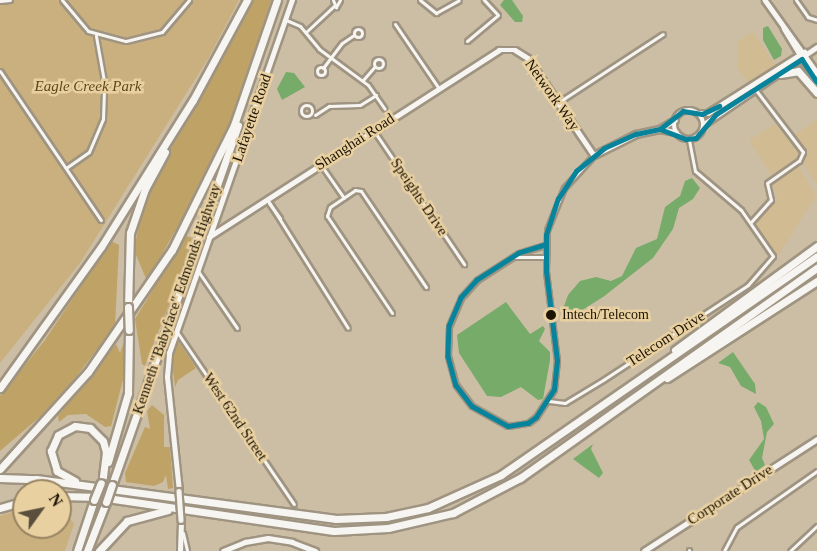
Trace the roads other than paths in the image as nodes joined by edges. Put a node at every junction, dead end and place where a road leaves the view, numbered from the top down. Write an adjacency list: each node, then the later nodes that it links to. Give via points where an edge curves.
1 (10, 0): 14 (street)
2 (62, 0): 21 (street, via 76,21)
3 (189, 0): 21 (street, via 172,23 154,36 121,41)
4 (247, 0): 40 (highway)
5 (277, 0): 24 (highway)
6 (292, 0): 16 (street, Lafayette Road)
7 (333, 0): 15 (street)
8 (340, 0): 15 (street, via 339,6)
9 (420, 0): 10 (street, via 436,13)
10 (459, 0)
11 (484, 0): 23 (street, via 498,15)
12 (765, 0): 27 (street)
13 (796, 0): 17 (street, via 808,17)
14 (0, 1)
15 (334, 6): 19 (street)
16 (286, 20): 19 (street); 58 (street, Lafayette Road)
17 (817, 20)
18 (395, 24): 36 (street)
19 (306, 32): 28 (street)
20 (663, 34): 41 (street)
21 (96, 35): 53 (street, via 104,81 103,118 89,152)
22 (354, 35): 28 (street)
23 (467, 41)
24 (264, 47): 82 (highway, via 216,165 152,283 82,380); 93 (highway, Kenneth "Babyface" Edmonds Highway, bridge)
25 (817, 47): 27 (street)
26 (502, 49): 36 (street, Shanghai Road); 41 (street, Network Way, via 515,50 527,57)
27 (804, 55): 32 (street); 33 (street); 35 (street); 37 (street)
28 (331, 57): 30 (street); 34 (street)
29 (375, 66): 34 (street)
30 (323, 68)
31 (0, 71): 53 (street)
32 (817, 73)
33 (780, 74): 37 (street); 38 (highway, via 798,71)
34 (363, 80): 39 (street)
35 (817, 82)
36 (438, 87): 48 (street, Shanghai Road)
37 (754, 87): 43 (street, via 708,112); 46 (street); 57 (street, via 803,152 799,161 767,183 771,200)
38 (817, 93)
39 (376, 95): 42 (street); 44 (street, via 360,105 329,106)
40 (193, 100): 78 (highway, via 78,283); 85 (highway, Kenneth "Babyface" Edmonds Highway, bridge, via 137,209 127,254 126,403)
41 (558, 102): 51 (street, Network Way)
42 (385, 109)
43 (697, 113): 45 (street, via 685,111); 46 (street)
44 (315, 115): 44 (street, via 308,105 302,107 307,117)
45 (675, 119): 47 (street); 49 (street)
46 (704, 124): 50 (street, via 700,135)
47 (660, 129): 49 (street); 51 (street, via 626,137)
48 (373, 130): 52 (street, Shanghai Road); 65 (street, Speights Drive)
49 (676, 132): 50 (street)
50 (689, 140): 57 (street, via 695,171)
51 (594, 155): 60 (street, via 560,194)
52 (321, 164): 54 (street); 55 (street, Shanghai Road)
53 (66, 168): 56 (street)
54 (344, 198): 71 (street, via 361,191); 73 (street, via 328,209 327,216)
55 (268, 201): 58 (street, Shanghai Road); 75 (street)
56 (101, 220)
57 (751, 222): 80 (street, Telecom Drive, via 773,256 748,285 565,404)
58 (209, 237): 67 (street, Lafayette Road)
59 (817, 240): 68 (highway)
60 (545, 245): 62 (street); 64 (street)
61 (817, 246): 68 (highway)
62 (513, 256): 64 (street); 80 (street, via 477,280 461,298 449,326 449,362 463,397 488,418 508,426 528,423)
63 (817, 256): 77 (highway)
64 (545, 257): 80 (street, via 558,365)
65 (464, 264)
66 (817, 268): 79 (highway)
67 (197, 270): 74 (street); 76 (street, Lafayette Road)
68 (773, 277): 77 (highway)
69 (817, 281): 72 (highway)
70 (817, 287): 72 (highway)
71 (426, 288)
72 (786, 303): 79 (highway)
73 (392, 313)
74 (237, 328)
75 (348, 328)
76 (176, 330): 88 (street, West 62nd Street); 90 (street, Lafayette Road, bridge, via 167,371)
77 (660, 364): 87 (highway, via 501,475 428,508 394,516 344,520)
78 (0, 388)
79 (641, 393): 89 (highway, via 505,488 453,513 399,527 354,531)
80 (549, 401)
81 (817, 439): 99 (street, Corporate Drive)
82 (0, 469)
83 (817, 471): 100 (street, via 736,528)
84 (0, 478): 87 (highway, via 36,479)
85 (102, 480): 87 (highway, via 106,449 98,434 78,426 58,435 51,458 65,477); 92 (highway, Kenneth "Babyface" Edmonds Highway, bridge)
86 (72, 496): 89 (highway)
87 (175, 499)
88 (294, 504)
89 (194, 512): 94 (highway, via 163,510 137,516 117,529)
90 (181, 522): 95 (street, Lafayette Road); 96 (street)
91 (817, 526): 101 (street)
92 (76, 551)
93 (87, 551)
94 (99, 551)
95 (180, 551)
96 (187, 551)
97 (223, 551): 98 (street, via 266,538)
98 (315, 551)
99 (644, 551)
100 (724, 551)
101 (790, 551)

